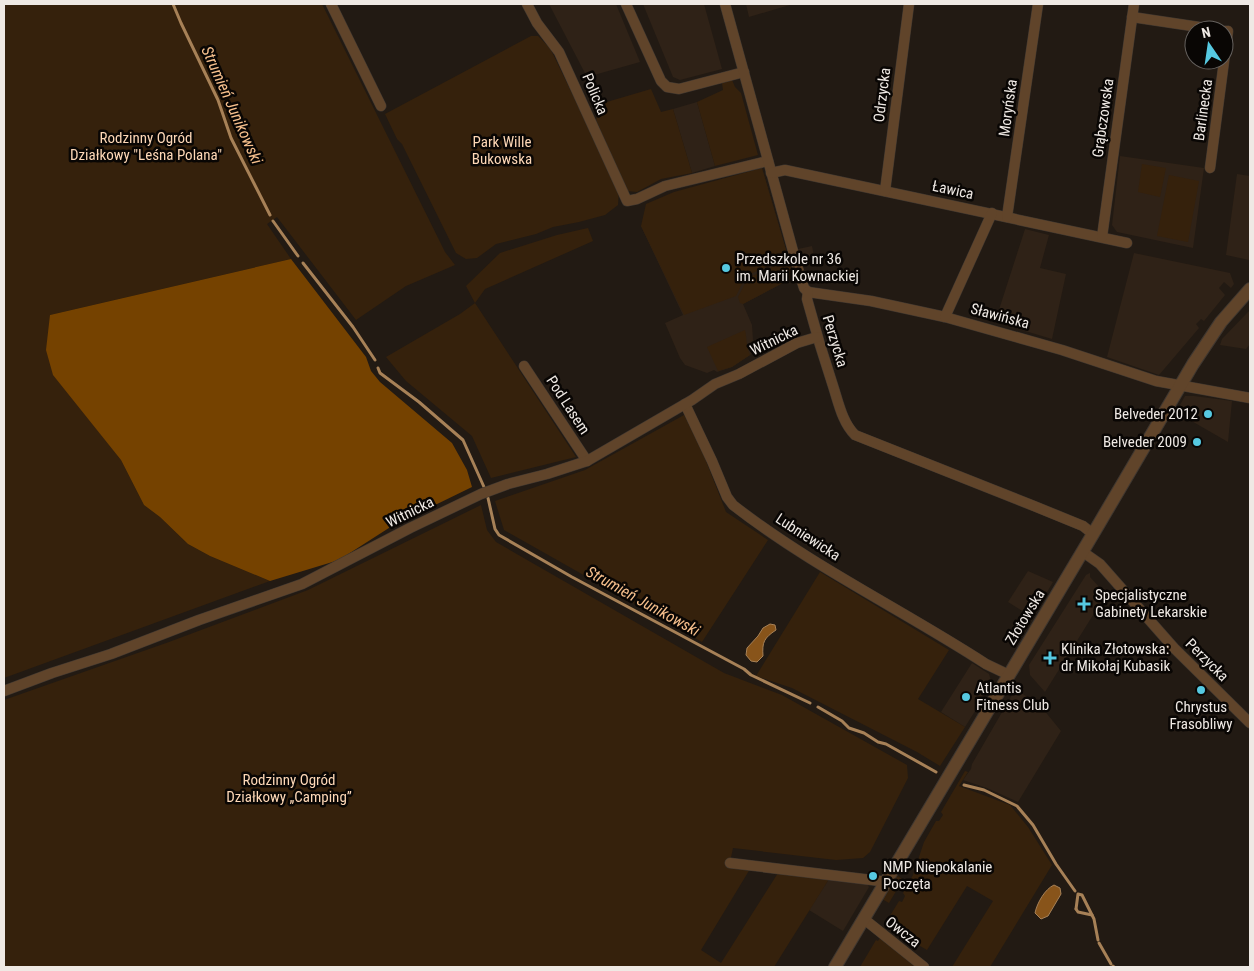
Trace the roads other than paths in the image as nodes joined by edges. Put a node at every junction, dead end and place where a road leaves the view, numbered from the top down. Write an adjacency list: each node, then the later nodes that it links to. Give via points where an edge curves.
1 (331, 4): 12 (street)
2 (528, 4): 13 (street, Policka, via 537,23 559,52 627,201 664,186)
3 (626, 4): 11 (street, via 661,81 667,87 679,89)
4 (725, 4): 11 (street, Perzycka)
5 (909, 4): 16 (street, Odrzycka)
6 (1038, 4): 18 (street, Moryńska)
7 (1134, 4): 8 (street, Grąbczowska)
8 (1132, 17): 9 (street); 19 (street, Grąbczowska)
9 (1184, 25)
10 (1223, 70): 14 (street, Barlinecka)
11 (744, 72): 13 (street, Perzycka)
12 (381, 106)
13 (768, 161): 15 (street, Perzycka)
14 (1210, 168)
15 (771, 173): 16 (street, Ławica, via 785,170); 22 (street, Perzycka, via 802,282)
16 (885, 191): 17 (street, Ławica)
17 (992, 213): 18 (street, Ławica); 23 (street)
18 (1007, 217): 19 (street, Ławica)
19 (1102, 237): 20 (street, Ławica)
20 (1128, 243)
21 (1250, 289): 26 (street, Złotowska, via 1214,331)
22 (808, 292): 23 (street, Sławińska, via 891,304); 24 (street, Perzycka)
23 (945, 317): 26 (street, Sławińska)
24 (818, 337): 28 (street, Witnicka, via 797,343 715,384); 30 (street, Perzycka, via 844,418 855,435 1083,526)
25 (524, 366): 29 (street, Pod Lasem)
26 (1180, 386): 27 (street, Sławińska); 30 (street, Złotowska)
27 (1250, 398)
28 (685, 404): 29 (street, Witnicka); 32 (street, Lubniewicka, via 733,505 791,545)
29 (587, 461): 33 (street, Witnicka, via 481,494 302,584)
30 (1094, 534): 31 (street, Złotowska)
31 (1083, 552): 32 (street, Złotowska); 34 (street, Perzycka, via 1100,564 1174,648)
32 (1009, 675): 36 (street, Złotowska)
33 (4, 691)
34 (1250, 723)
35 (730, 863): 36 (street)
36 (885, 883): 37 (street, Złotowska)
37 (864, 919): 38 (street, Złotowska); 39 (street, Owcza)
38 (836, 967)
39 (924, 967)

